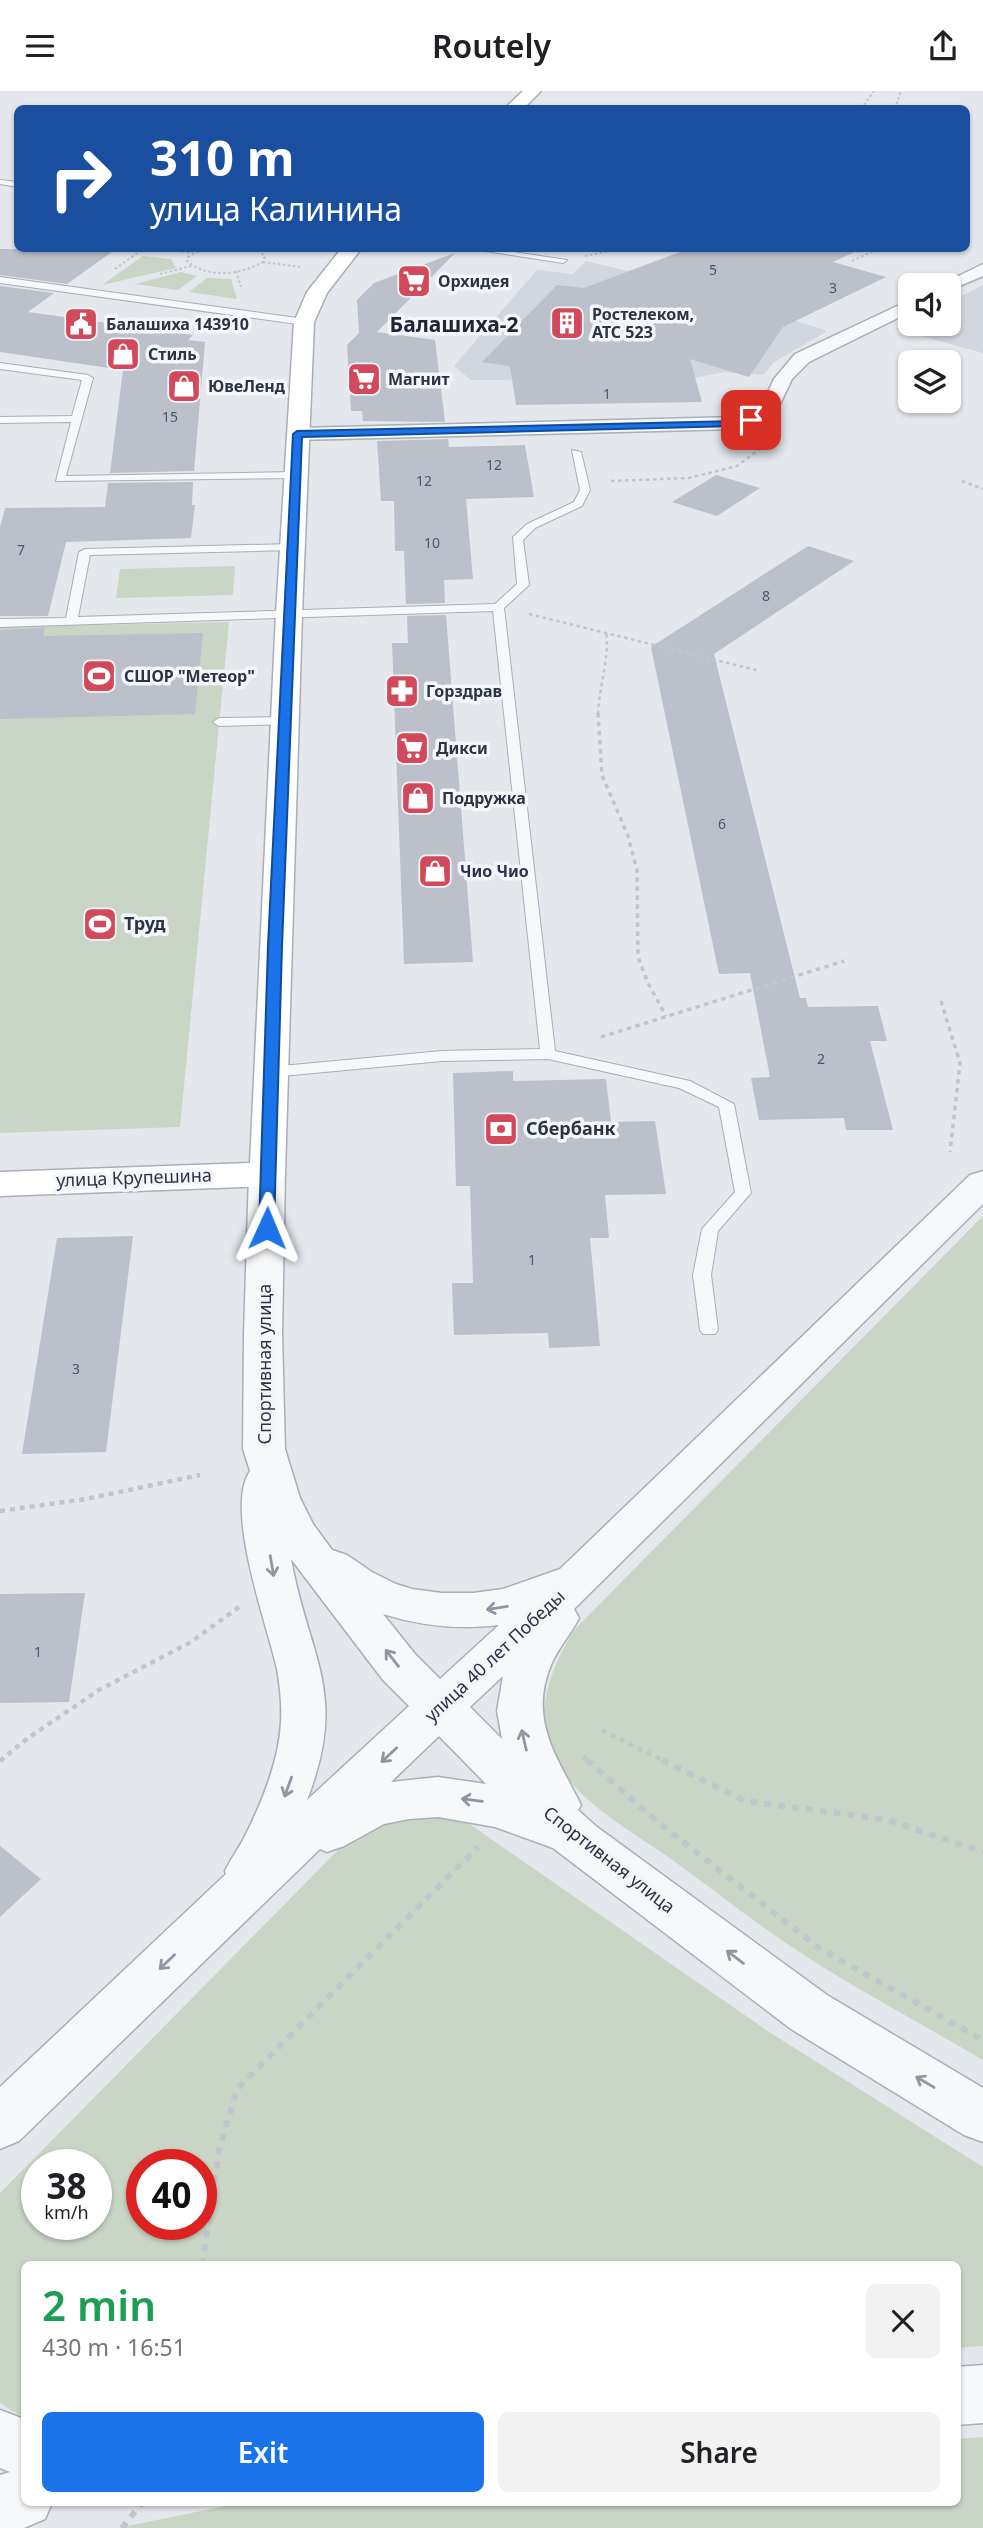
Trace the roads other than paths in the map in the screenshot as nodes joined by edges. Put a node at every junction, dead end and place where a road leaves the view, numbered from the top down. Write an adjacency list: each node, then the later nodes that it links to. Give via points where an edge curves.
1 (533, 91): 2 (main road)
2 (517, 105)
3 (349, 252): 10 (main road, via 317,292)
4 (500, 252): 5 (lane)
5 (563, 260)
6 (983, 269): 8 (street)
7 (0, 280): 10 (lane)
8 (961, 280)
9 (898, 311): 14 (street, via 802,358 788,369 765,417 737,423)
10 (304, 322): 14 (main road, Спортивная улица)
11 (0, 366): 12 (lane, via 88,378)
12 (76, 419): 13 (lane); 16 (lane, via 60,479)
13 (0, 420)
14 (297, 434): 16 (main road, Спортивная улица)
15 (576, 452): 18 (lane, via 585,490 578,504 531,526 517,539 523,585)
16 (295, 475): 17 (main road, Спортивная улица)
17 (292, 547): 19 (main road, Спортивная улица); 20 (lane, via 85,552)
18 (498, 607): 19 (lane); 24 (lane)
19 (289, 614): 20 (lane); 22 (main road, Спортивная улица)
20 (71, 621): 21 (lane)
21 (0, 623)
22 (285, 721): 23 (lane); 25 (main road, Спортивная улица)
23 (219, 722)
24 (548, 1053): 25 (lane, via 442,1056); 29 (lane, via 684,1084 726,1104 743,1193 710,1229 702,1275)
25 (271, 1072): 26 (main road, Спортивная улица)
26 (267, 1174): 28 (main road, улица Крупешина); 30 (street, Спортивная улица)
27 (983, 1183): 32 (street, улица 40 лет Победы)
28 (0, 1184)
29 (709, 1330)
30 (264, 1449): 31 (street, Спортивная улица, via 279,1498); 35 (street, one-way to 35, via 268,1543 275,1586 300,1664 304,1724 290,1784 274,1824 253,1867)
31 (297, 1534): 32 (street, one-way to 31, via 520,1604 451,1611 422,1608 365,1587 335,1570); 33 (street, Спортивная улица, one-way to 31, via 399,1667)
32 (601, 1557): 33 (street, улица 40 лет Победы); 34 (street, one-way to 32, via 526,1752 519,1689 544,1634)
33 (439, 1708): 34 (street, Спортивная улица); 35 (street, улица 40 лет Победы, one-way to 35)
34 (580, 1842): 35 (street, one-way to 35, via 515,1811 479,1801 403,1798 340,1821); 36 (street, Спортивная улица, one-way to 34, via 809,2012)
35 (216, 1915): 37 (street, улица 40 лет Победы, one-way to 37)
36 (983, 2117)
37 (7, 2119)
38 (983, 2394): 39 (street)
39 (961, 2396)
40 (0, 2439): 41 (street)
41 (21, 2447)
42 (21, 2486): 43 (street)
43 (0, 2490)
44 (21, 2499): 45 (street)
45 (0, 2505)

